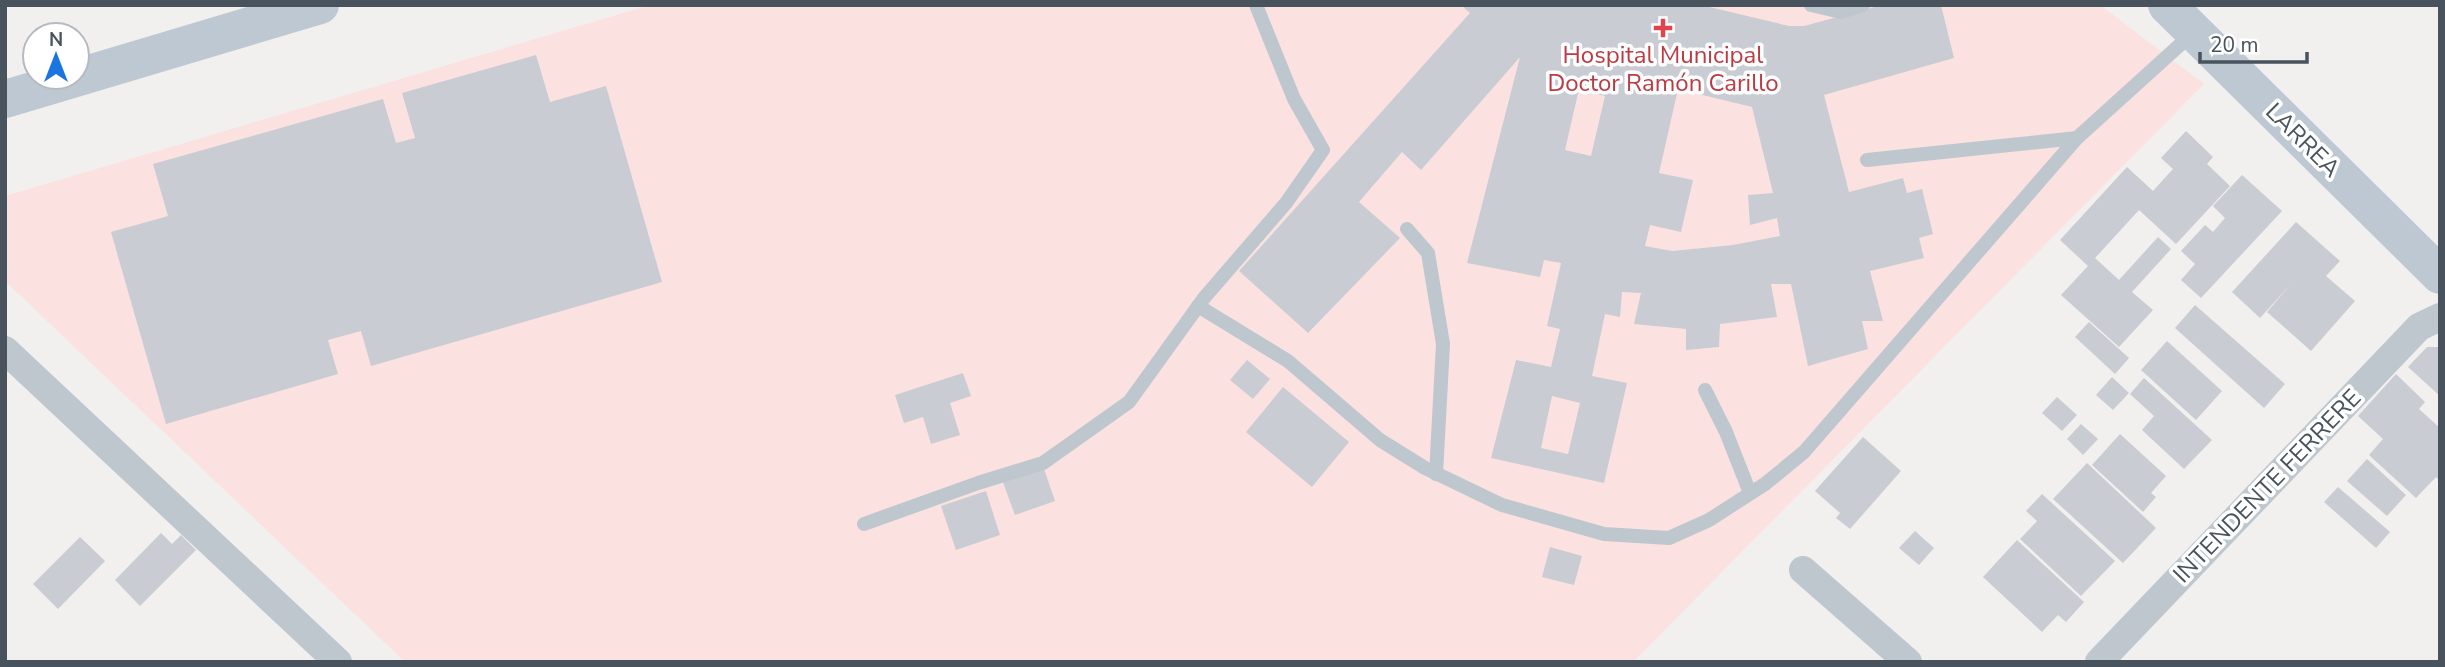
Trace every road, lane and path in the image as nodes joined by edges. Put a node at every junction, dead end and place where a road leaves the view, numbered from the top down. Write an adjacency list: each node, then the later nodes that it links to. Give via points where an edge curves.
1 (320, 5): 7 (main road)
2 (1256, 5): 12 (lane, via 1294,99 1323,150 1286,203)
3 (1811, 5): 4 (lane, via 1840,12)
4 (1863, 5)
5 (2167, 5): 6 (main road, LARREA)
6 (2194, 32): 8 (lane); 11 (main road, LARREA)
7 (5, 99)
8 (2077, 138): 9 (lane); 17 (lane, via 1804,452)
9 (1867, 160)
10 (1407, 229): 16 (lane, via 1428,253 1443,344)
11 (2440, 275)
12 (1198, 306): 16 (lane, via 1288,361 1380,440); 18 (lane, via 1129,402 1043,463)
13 (2440, 317): 22 (street, INTENDENTE FERRERE, via 2419,327)
14 (5, 350): 20 (street)
15 (1705, 390): 17 (lane)
16 (1436, 474): 17 (lane, via 1502,505 1555,521 1604,534 1669,538 1709,520)
17 (1750, 493)
18 (864, 524)
19 (1802, 570): 21 (street)
20 (338, 662)
21 (1908, 662)
22 (2099, 662)

